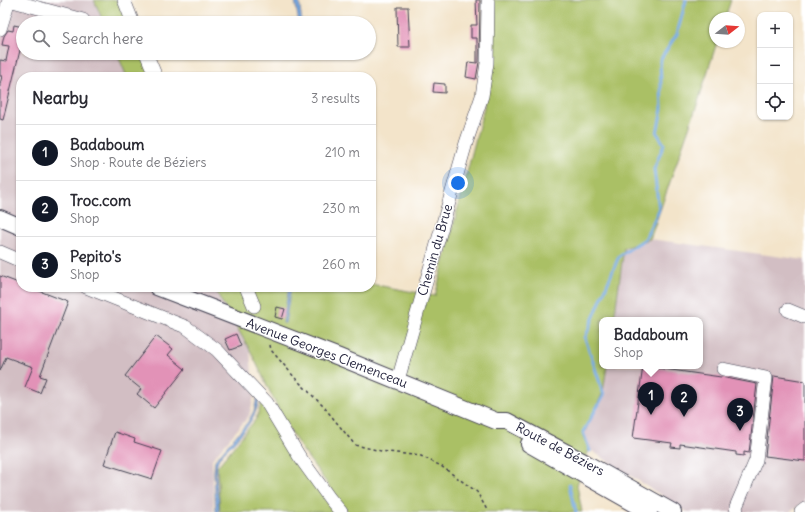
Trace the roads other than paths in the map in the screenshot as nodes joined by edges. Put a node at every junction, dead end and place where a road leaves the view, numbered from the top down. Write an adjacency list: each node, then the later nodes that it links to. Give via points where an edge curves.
1 (9, 0): 4 (street); 6 (street)
2 (124, 0): 5 (street)
3 (488, 2): 22 (street, Chemin du Brue, via 487,63 482,96)
4 (68, 16)
5 (130, 16)
6 (0, 29)
7 (149, 60): 8 (street)
8 (154, 72)
9 (0, 218): 10 (main road)
10 (16, 225)
11 (0, 227): 12 (main road)
12 (16, 233)
13 (0, 252): 14 (street)
14 (16, 259)
15 (98, 292): 25 (street, via 186,327 217,350 267,403 299,456)
16 (171, 292): 22 (main road, Avenue Georges Clemenceau)
17 (248, 292): 18 (street)
18 (254, 306)
19 (788, 310): 20 (street)
20 (805, 316)
21 (722, 369): 28 (street, via 766,378 756,460 736,507)
22 (398, 380): 23 (main road, Avenue Georges Clemenceau)
23 (496, 421): 26 (main road, Route de Béziers, via 501,429); 27 (main road, Route de Béziers, via 507,421)
24 (805, 509): 29 (street)
25 (341, 512)
26 (649, 512)
27 (673, 512)
28 (737, 512)
29 (801, 512)

